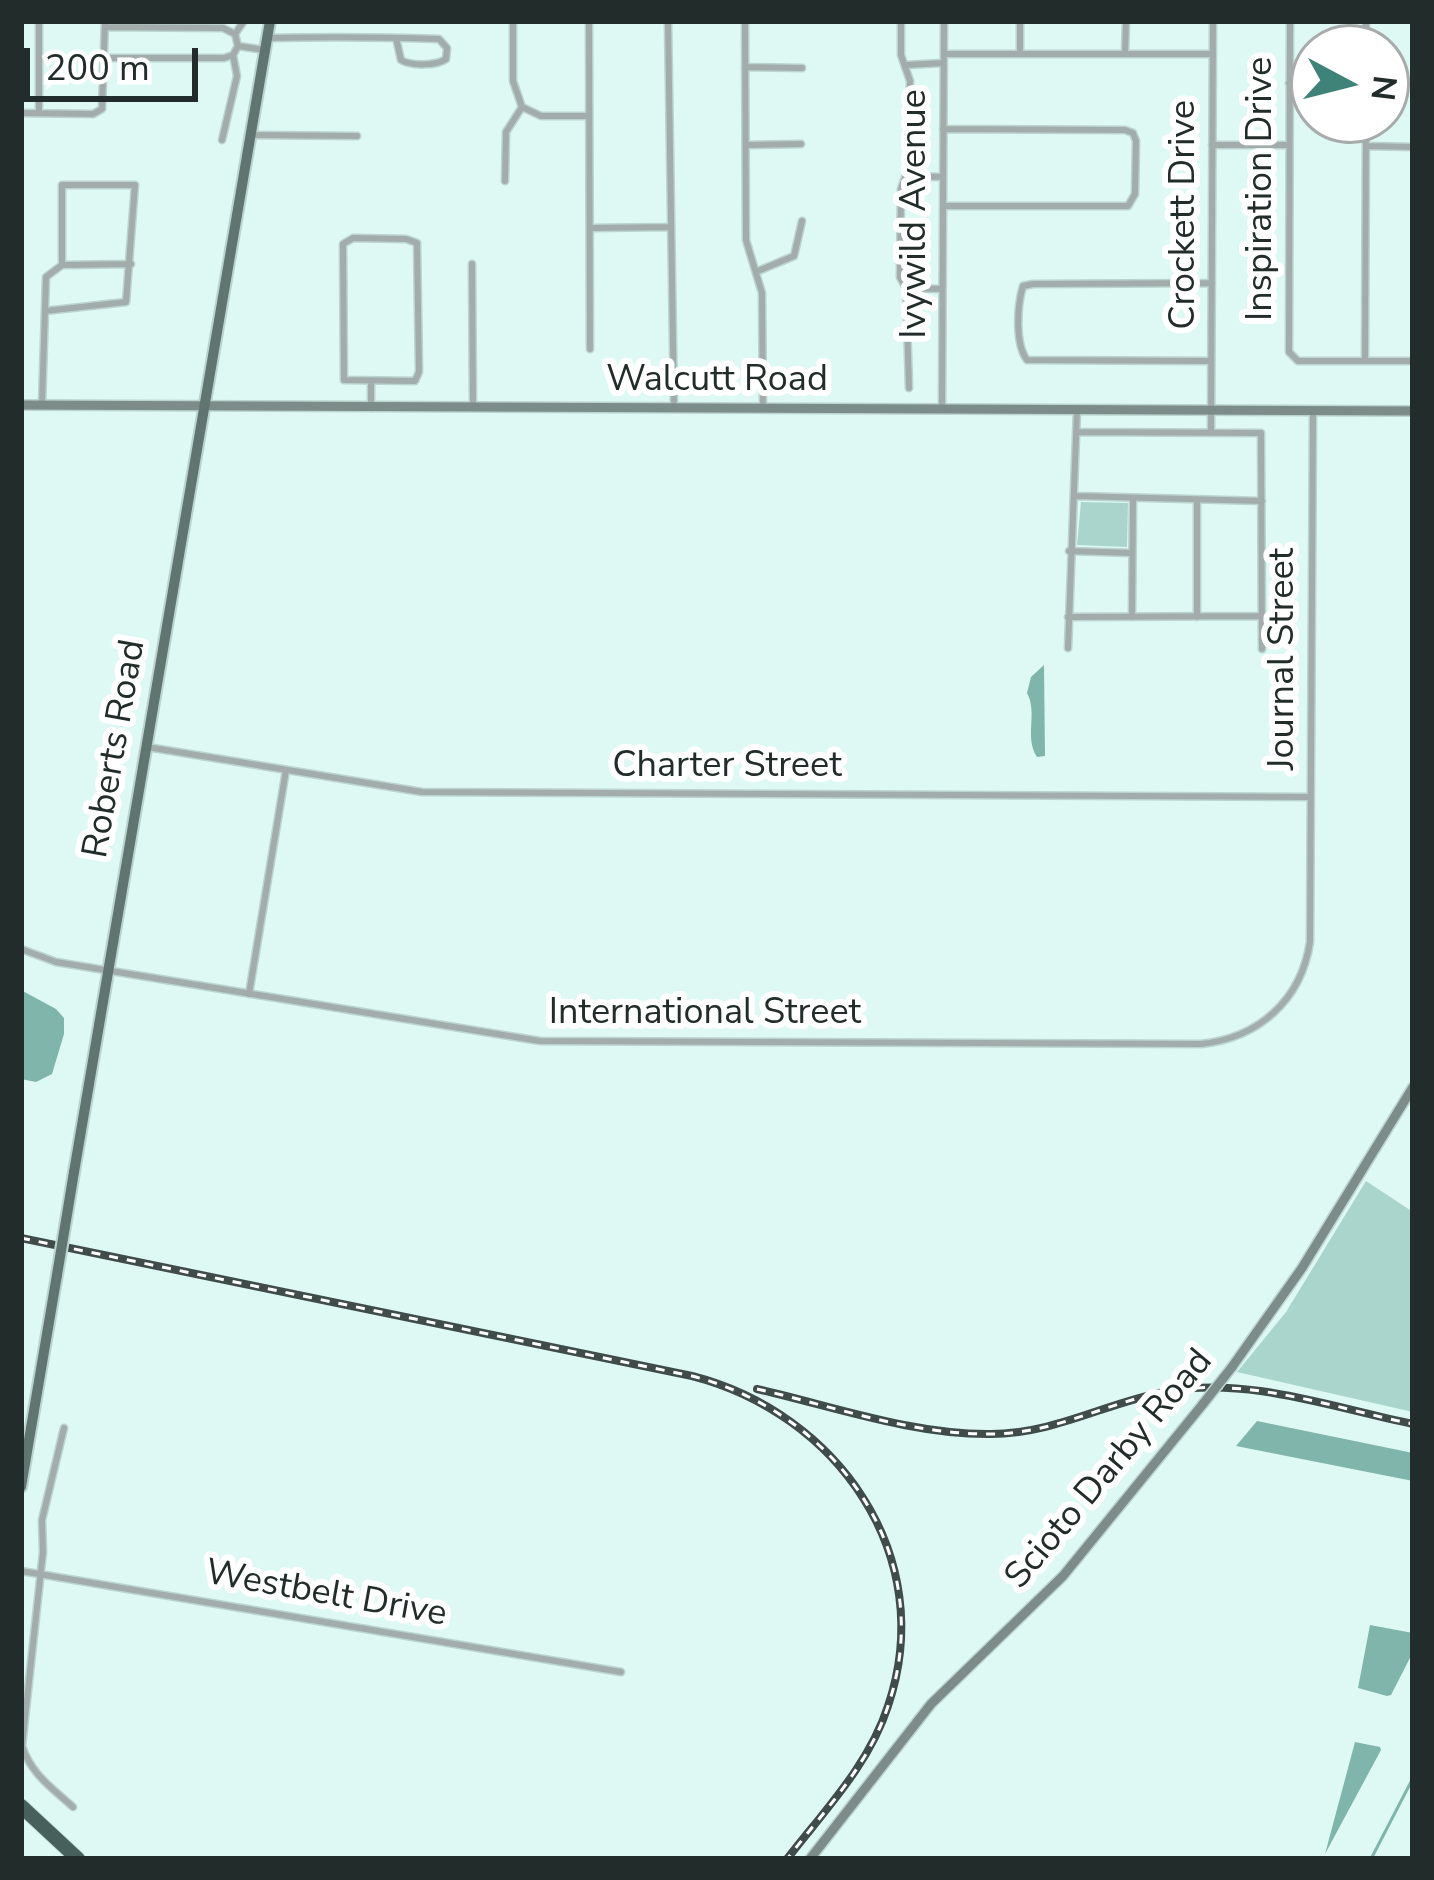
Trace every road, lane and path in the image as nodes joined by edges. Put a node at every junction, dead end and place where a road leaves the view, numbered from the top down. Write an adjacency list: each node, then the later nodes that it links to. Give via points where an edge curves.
1 (39, 21): 31 (street)
2 (244, 21): 15 (street)
3 (270, 21): 17 (main road, Roberts Road)
4 (513, 21): 29 (street, via 514,88)
5 (590, 21): 32 (street)
6 (668, 21): 48 (street)
7 (745, 21): 26 (street)
8 (902, 21): 25 (street)
9 (944, 21): 24 (street, Ivywild Avenue)
10 (1020, 21): 19 (street)
11 (1126, 21): 20 (street)
12 (1213, 21): 21 (street, Crockett Drive)
13 (1290, 21): 28 (street, Inspiration Drive)
14 (105, 24): 15 (street); 23 (street)
15 (235, 34): 18 (street)
16 (395, 38): 16 (street, via 406,63 446,59 439,39); 17 (street)
17 (266, 44): 18 (street); 34 (main road, Roberts Road)
18 (238, 46): 22 (street)
19 (1020, 52): 20 (street); 24 (street)
20 (1125, 53): 21 (street)
21 (1213, 54): 40 (street, Crockett Drive)
22 (232, 56): 23 (street); 36 (street, via 237,76)
23 (104, 58): 31 (street, via 104,104 93,114)
24 (944, 58): 25 (street); 33 (street, Ivywild Avenue)
25 (906, 65): 43 (street)
26 (745, 68): 27 (street); 38 (street)
27 (802, 68)
28 (1289, 82): 39 (street, Inspiration Drive)
29 (522, 106): 32 (street, via 541,116); 45 (street, via 506,132)
30 (21, 113): 31 (street)
31 (39, 113)
32 (589, 116): 49 (street)
33 (943, 130): 44 (street, Ivywild Avenue); 46 (street, via 1125,130 1136,141 1128,206)
34 (250, 135): 35 (street); 66 (main road, Roberts Road)
35 (357, 136)
36 (222, 140)
37 (801, 144): 38 (street)
38 (746, 145): 53 (street, via 746,240)
39 (1289, 145): 40 (street); 60 (street, Inspiration Drive, via 1292,357)
40 (1212, 146): 54 (street, Crockett Drive)
41 (1366, 146): 42 (street); 60 (street)
42 (1413, 146)
43 (906, 176): 44 (street); 55 (street)
44 (943, 177): 46 (street, Ivywild Avenue)
45 (505, 181)
46 (943, 206): 56 (street, Ivywild Avenue)
47 (802, 221): 53 (street, via 794,256)
48 (669, 227): 49 (street); 70 (street)
49 (590, 228): 58 (street)
50 (472, 263): 71 (street)
51 (131, 264): 52 (street); 52 (street, via 135,185 62,185); 57 (street, via 126,302)
52 (62, 265): 57 (street, via 46,277)
53 (758, 271): 67 (street)
54 (1212, 283): 59 (street, Crockett Drive); 59 (street, via 1028,284 1020,295 1022,356 1034,361)
55 (906, 289): 56 (street); 63 (street)
56 (943, 289): 68 (street, Ivywild Avenue)
57 (44, 311): 65 (street)
58 (590, 349)
59 (1211, 361): 73 (street, Crockett Drive)
60 (1365, 361): 61 (street)
61 (1413, 361)
62 (371, 382): 62 (street, via 344,380 344,244 415,241 418,377); 69 (street)
63 (909, 388)
64 (21, 405): 65 (street, Walcutt Road)
65 (42, 406): 66 (street, Walcutt Road)
66 (203, 406): 69 (street, Walcutt Road); 90 (main road, Roberts Road)
67 (763, 407): 68 (street, Walcutt Road); 70 (street, Walcutt Road)
68 (942, 407): 72 (street, Walcutt Road)
69 (371, 408): 71 (street, Walcutt Road)
70 (674, 408): 71 (street, Walcutt Road)
71 (473, 409)
72 (1077, 410): 73 (street, Walcutt Road); 76 (street)
73 (1211, 410): 74 (street, Walcutt Road); 77 (street, Crockett Drive)
74 (1313, 411): 75 (street, Walcutt Road); 92 (street, Journal Street)
75 (1413, 411)
76 (1076, 432): 77 (street); 78 (street)
77 (1211, 432): 81 (street, via 1260,433)
78 (1076, 496): 79 (street); 82 (street)
79 (1132, 500): 80 (street); 83 (street)
80 (1197, 500): 81 (street); 87 (street)
81 (1262, 501): 85 (street)
82 (1069, 551): 83 (street); 84 (street)
83 (1133, 553): 86 (street)
84 (1068, 616): 86 (street); 88 (street)
85 (1262, 616): 87 (street); 89 (street)
86 (1132, 617): 87 (street)
87 (1197, 617)
88 (1068, 648)
89 (1262, 649)
90 (147, 747): 91 (street, Charter Street); 95 (main road, Roberts Road)
91 (286, 770): 92 (street, Charter Street, via 422,792); 96 (street)
92 (1310, 797): 93 (street, Journal Street)
93 (1310, 908): 96 (street, International Street, via 1304,967 1282,1006 1246,1033 1201,1044 540,1041)
94 (21, 950): 95 (street, International Street)
95 (108, 971): 96 (street, International Street); 99 (main road, Roberts Road, bridge)
96 (249, 994)
97 (1413, 1087): 106 (street, Scioto Darby Road, bridge, via 1232,1367 1064,1576 922,1715)
98 (64, 1429): 101 (street, via 42,1520)
99 (21, 1487)
100 (21, 1571): 101 (street, Westbelt Drive)
101 (39, 1574): 102 (street, Westbelt Drive); 103 (street, via 22,1746 39,1777)
102 (621, 1672)
103 (73, 1807)
104 (26, 1814): 105 (highway)
105 (78, 1859)
106 (810, 1859)

